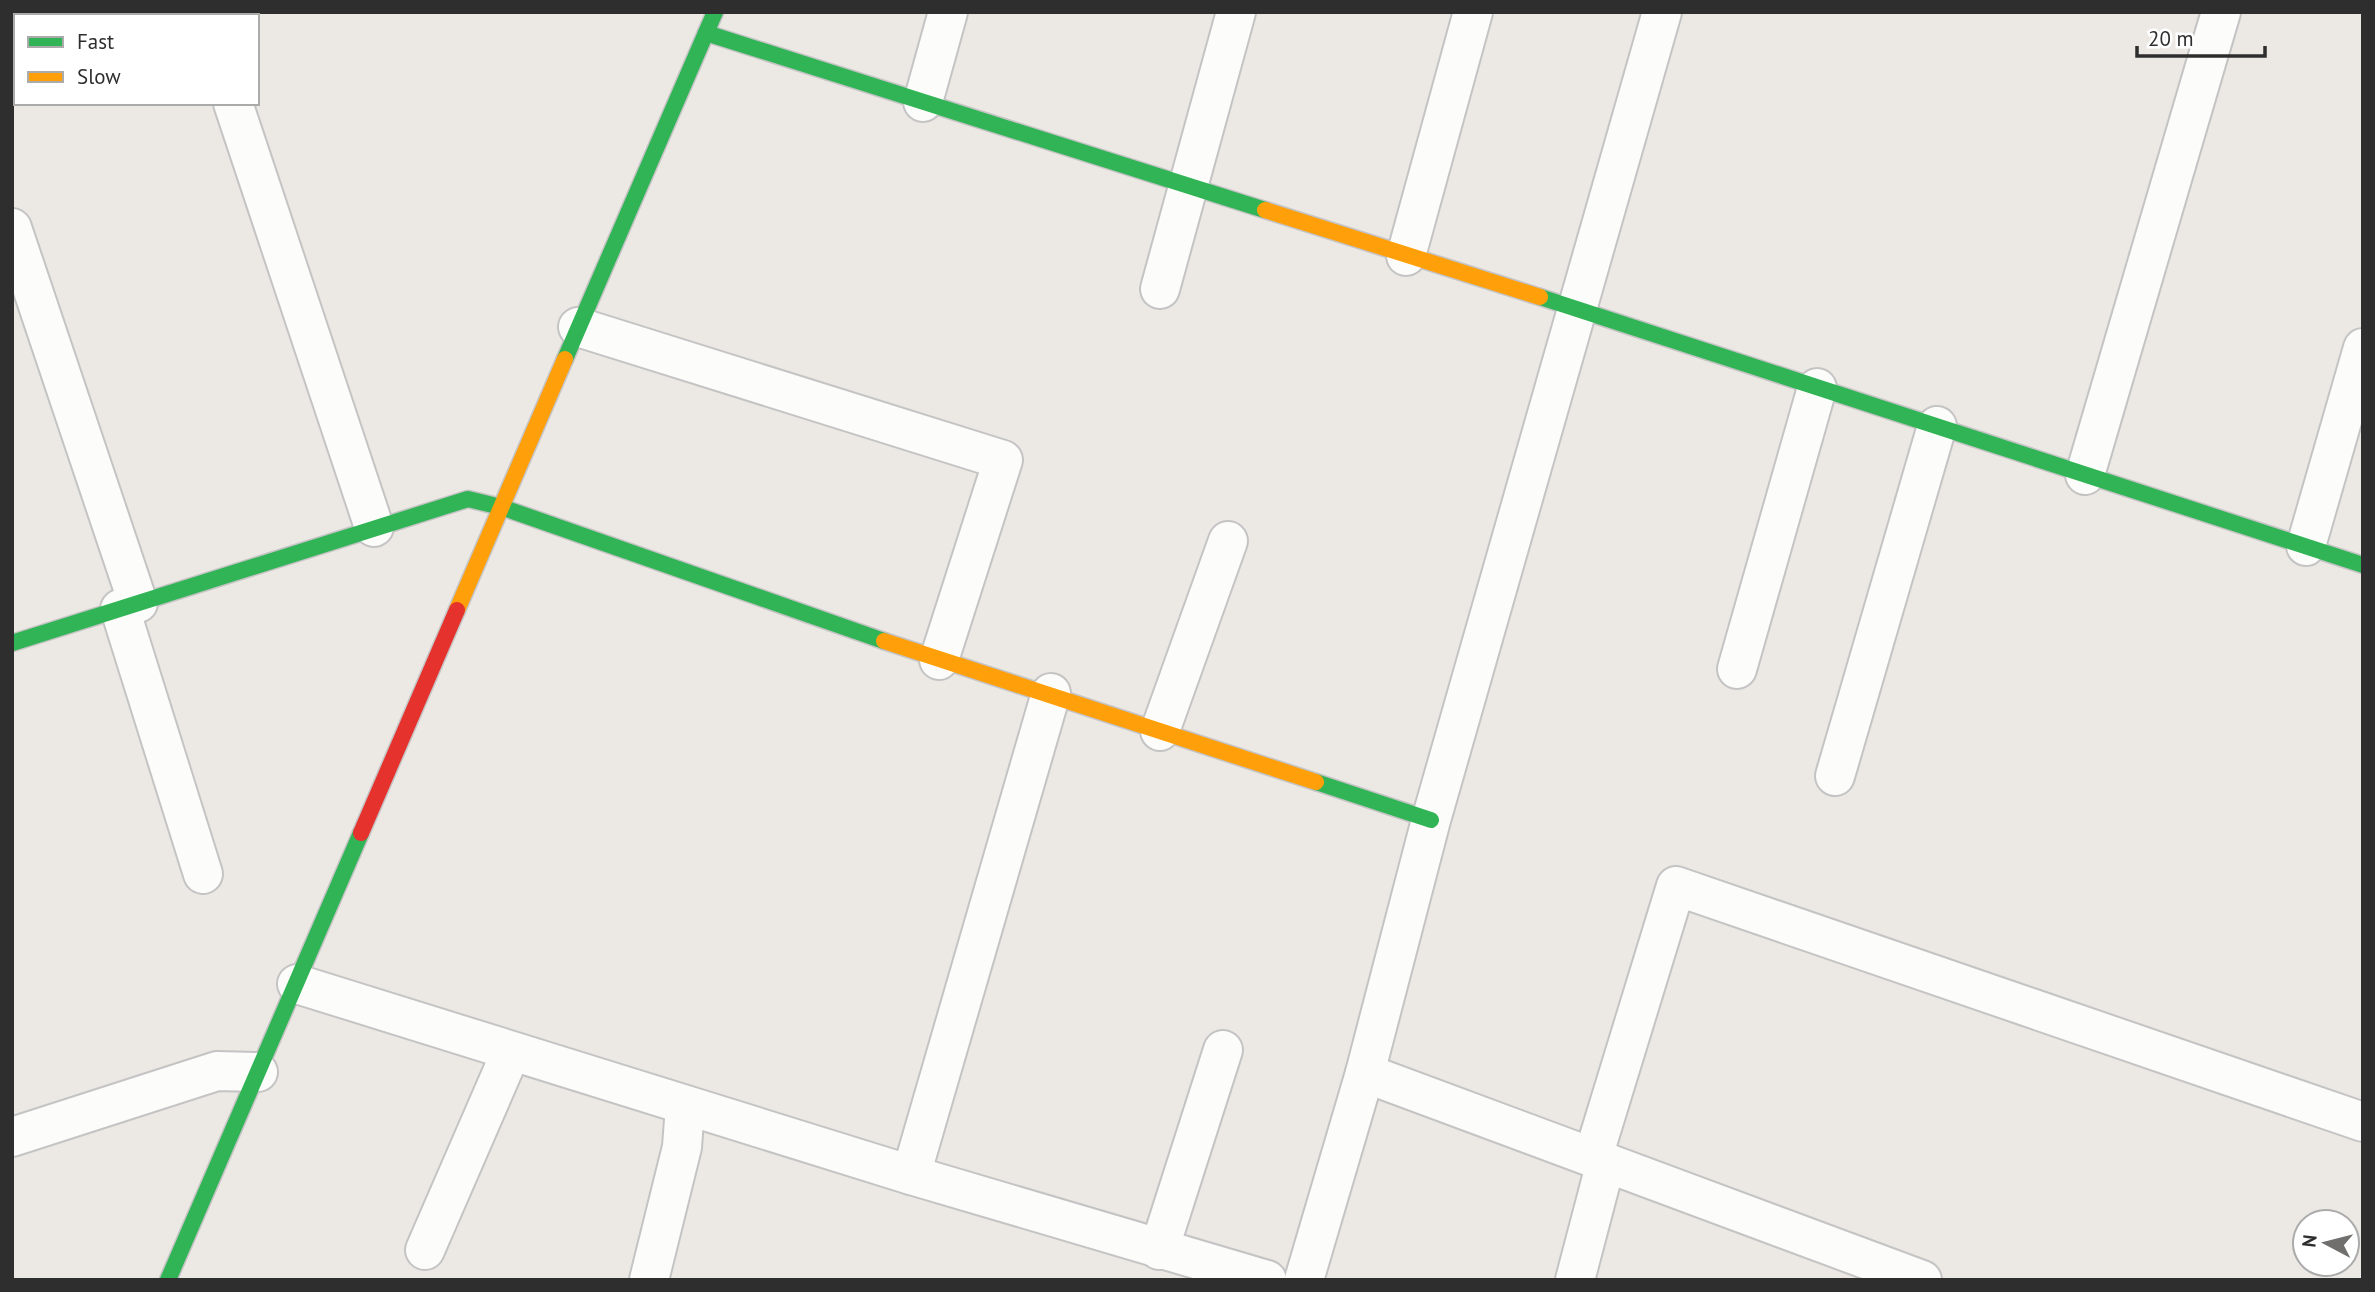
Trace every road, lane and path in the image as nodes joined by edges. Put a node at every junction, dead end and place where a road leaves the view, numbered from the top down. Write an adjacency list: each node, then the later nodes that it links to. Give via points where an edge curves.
1 (715, 12): 7 (street)
2 (948, 12): 8 (street)
3 (1236, 12): 10 (street)
4 (1473, 12): 12 (street)
5 (1662, 12): 14 (street)
6 (2221, 12): 19 (street)
7 (706, 33): 8 (street); 15 (street)
8 (923, 102): 10 (street)
9 (234, 105): 21 (street)
10 (1190, 187): 12 (street); 13 (street)
11 (12, 228): 25 (street)
12 (1406, 256): 14 (street)
13 (1160, 289)
14 (1578, 310): 17 (street); 32 (street)
15 (578, 327): 20 (street); 27 (street, via 1003,460)
16 (2363, 348): 23 (street)
17 (1817, 387): 18 (street); 28 (street)
18 (1937, 426): 19 (street); 31 (street)
19 (2085, 475): 23 (street)
20 (501, 507): 21 (street, via 468,499); 27 (street); 34 (street)
21 (374, 527): 25 (street)
22 (1228, 541): 30 (street)
23 (2306, 546): 24 (street)
24 (2363, 565)
25 (129, 606): 26 (street); 33 (street)
26 (12, 643)
27 (939, 660): 29 (street)
28 (1737, 668)
29 (1051, 693): 30 (street); 43 (street)
30 (1160, 730): 32 (street)
31 (1835, 776)
32 (1431, 820): 38 (street)
33 (203, 874)
34 (297, 984): 36 (street); 37 (street)
35 (1223, 1050): 45 (street)
36 (511, 1052): 39 (street); 44 (street)
37 (258, 1072): 41 (street, via 217,1071); 47 (street)
38 (1365, 1073): 42 (street); 50 (street)
39 (685, 1106): 43 (street); 48 (street, via 682,1147)
40 (2363, 1122): 42 (street, via 1676,886)
41 (12, 1137)
42 (1600, 1160): 46 (street); 51 (street)
43 (911, 1175): 45 (street)
44 (425, 1250)
45 (1159, 1250): 49 (street)
46 (1843, 1265): 52 (street)
47 (168, 1280)
48 (649, 1280)
49 (1266, 1280)
50 (1304, 1280)
51 (1575, 1280)
52 (1922, 1280)

